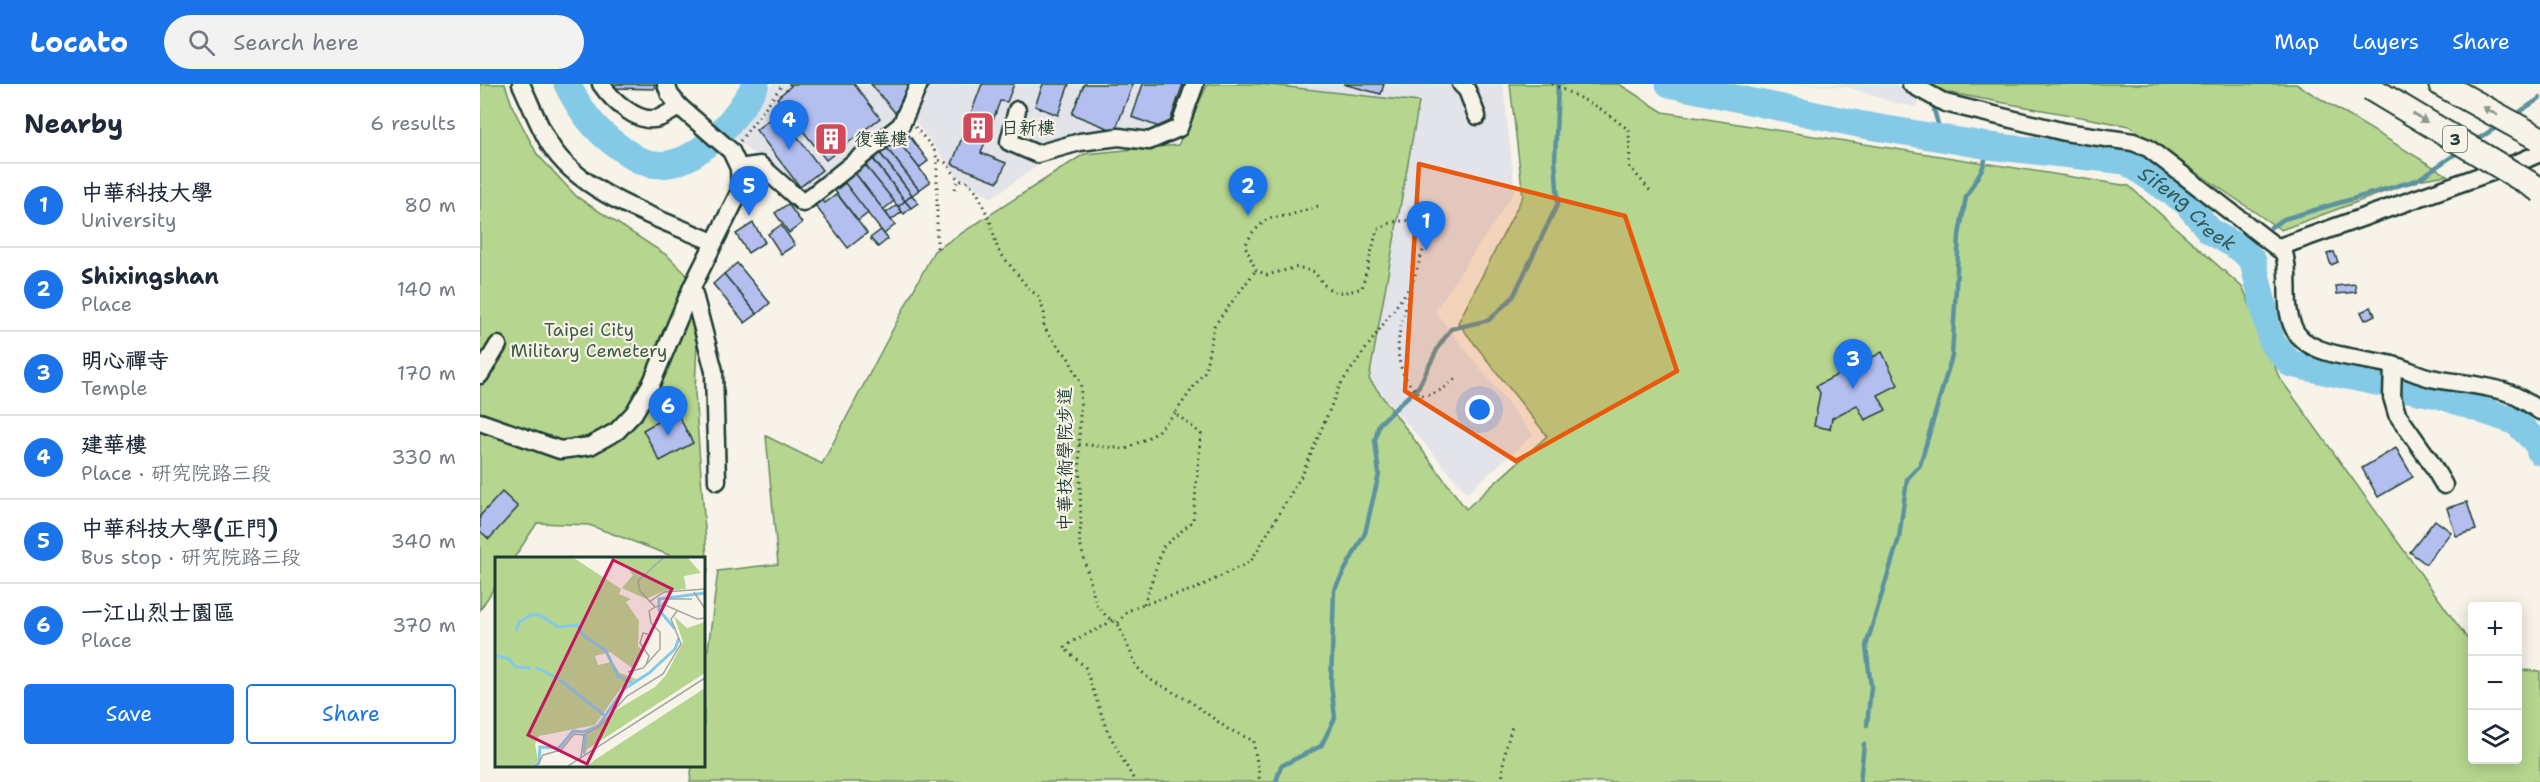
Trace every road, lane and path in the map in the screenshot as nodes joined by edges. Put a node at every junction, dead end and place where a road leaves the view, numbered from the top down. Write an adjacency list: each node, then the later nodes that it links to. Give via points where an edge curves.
1 (521, 84): 28 (street, via 549,144 570,169 599,190)
2 (601, 84): 12 (street, via 627,109 647,119)
3 (666, 84): 12 (street)
4 (783, 84): 17 (path)
5 (918, 84): 15 (street)
6 (1195, 84): 13 (street, via 1179,128 1149,141 1119,136 1037,154 1009,142)
7 (1461, 84): 14 (street)
8 (1552, 84): 24 (path, via 1598,107 1629,130 1630,167)
9 (1911, 84): 29 (street, via 1945,103 2065,132 2133,142 2159,155)
10 (2362, 84): 23 (highway, 3, one-way to 23, bridge)
11 (2441, 84): 16 (highway, 3, one-way to 11)
12 (680, 107): 17 (street)
13 (1017, 110)
14 (1477, 116)
15 (902, 122): 19 (path, 中華技術學院步道, via 914,126 934,149); 20 (street, via 803,203 760,165)
16 (2540, 139)
17 (729, 149): 20 (street)
18 (2540, 153): 29 (street)
19 (937, 159): 21 (path, 中華技術學院步道, via 946,163); 30 (path)
20 (739, 168): 28 (street, via 740,191)
21 (958, 179): 22 (path); 41 (path, 中華技術學院步道, via 968,182 977,192 998,250 1029,289 1041,296 1044,326 1068,357 1081,384)
22 (955, 189)
23 (2540, 190)
24 (1652, 193)
25 (1318, 206): 31 (path, via 1268,219 1252,233 1245,246)
26 (1420, 219): 31 (path, via 1392,222 1377,231 1362,288 1332,292 1315,272 1298,267 1267,276)
27 (1428, 235): 32 (path)
28 (713, 242): 33 (street)
29 (2279, 247): 35 (street, via 2287,263 2292,323 2303,341)
30 (937, 248)
31 (1256, 270): 39 (path, via 1214,326 1205,371)
32 (1413, 281): 37 (path, via 1396,348 1408,385 1420,394 1433,395); 44 (path, via 1340,385 1303,473 1251,561 1195,589)
33 (692, 287): 40 (street, via 652,382 634,413 617,431 590,446 560,450); 42 (street, via 714,371)
34 (498, 345): 36 (street)
35 (2392, 369): 38 (street, via 2501,390); 43 (street, via 2392,397 2397,414)
36 (480, 375)
37 (1456, 378)
38 (2540, 411)
39 (1174, 413): 41 (path, via 1155,434 1126,449); 44 (path, via 1201,434 1193,521 1163,547)
40 (480, 422)
41 (1079, 444): 45 (path, 中華技術學院步道, via 1079,540 1093,597)
42 (717, 481)
43 (2444, 485)
44 (1144, 604): 46 (path, via 1128,611)
45 (1112, 620): 46 (path, 中華技術學院步道); 48 (path, via 1075,638 1064,648 1085,667 1107,730)
46 (1118, 624): 49 (path, via 1137,667 1149,679 1254,741)
47 (1512, 726): 50 (path, via 1504,753)
48 (1135, 782)
49 (1259, 782)
50 (1503, 782)

